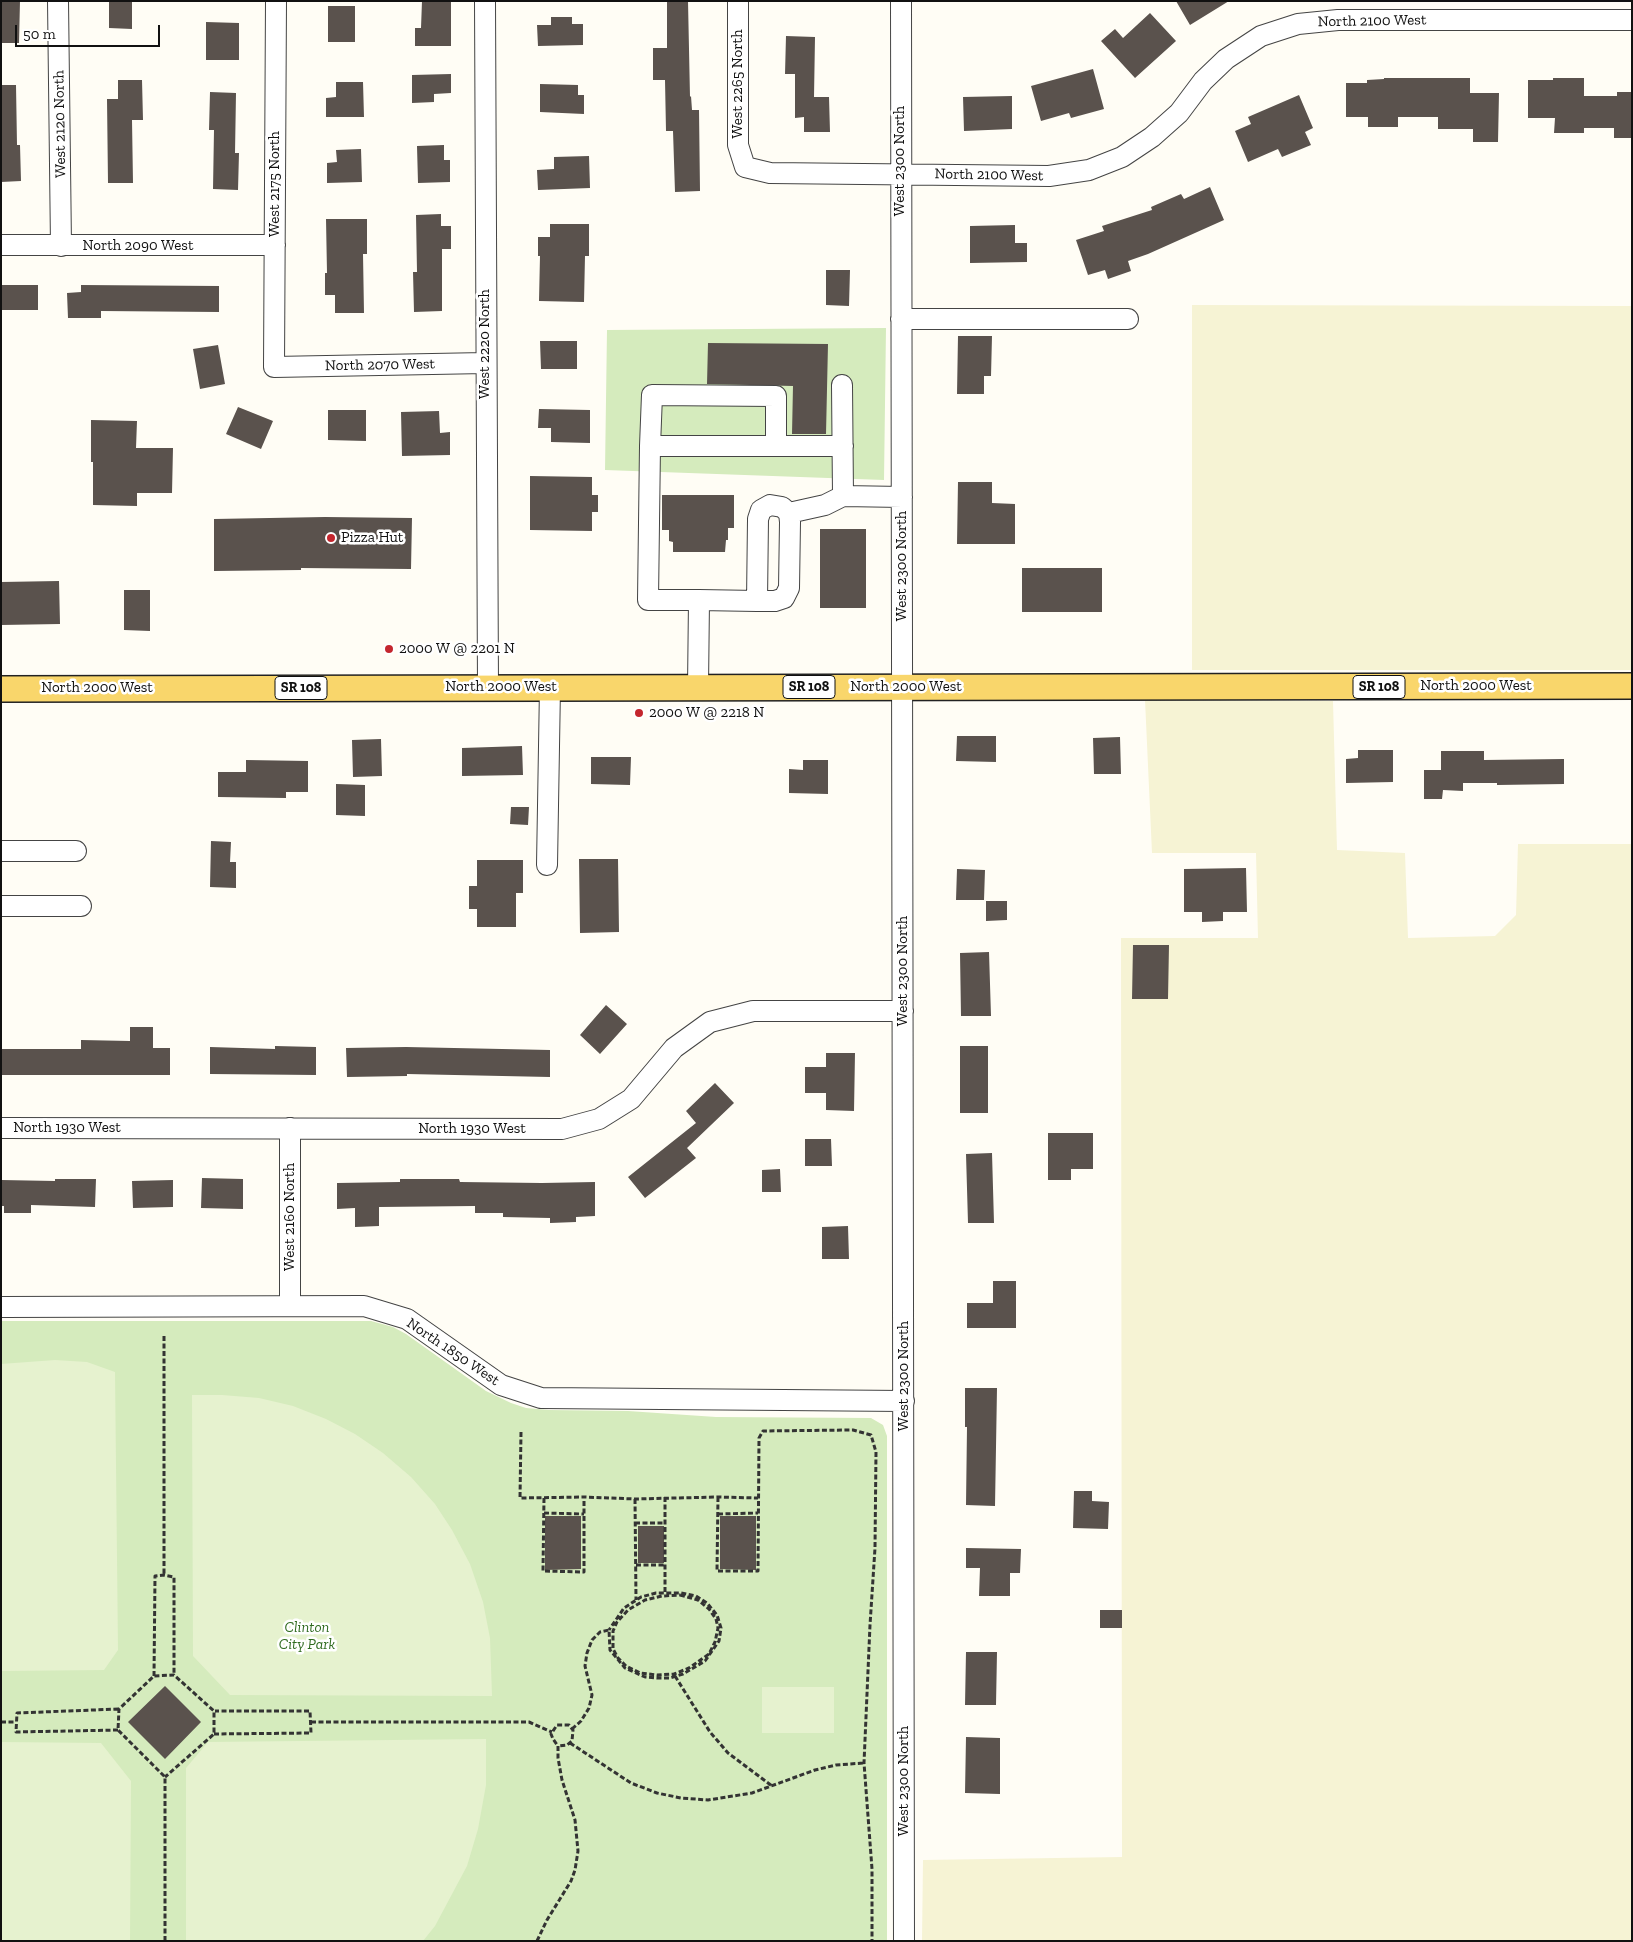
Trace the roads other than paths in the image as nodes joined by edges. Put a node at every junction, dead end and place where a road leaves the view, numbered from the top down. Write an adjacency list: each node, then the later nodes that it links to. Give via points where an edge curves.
1 (58, 1): 11 (street, West 2120 North)
2 (276, 1): 10 (street, West 2175 North)
3 (485, 1): 14 (street, West 2220 North)
4 (738, 1): 7 (street, West 2265 North, via 738,145)
5 (901, 1): 8 (street, West 2300 North)
6 (1632, 20): 8 (street, North 2100 West, via 1338,20 1298,24 1261,36 1226,59 1152,137 1122,157 1089,170 1049,176)
7 (745, 167): 8 (street, North 2100 West, via 770,173)
8 (900, 174): 12 (street, West 2300 North)
9 (1, 245): 11 (street, North 2090 West)
10 (275, 245): 11 (street, North 2090 West); 15 (street, West 2175 North)
11 (62, 246)
12 (901, 319): 13 (street); 21 (street, West 2300 North)
13 (1128, 319)
14 (485, 363): 15 (street, North 2070 West); 29 (street, West 2220 North)
15 (274, 367)
16 (842, 385): 19 (street)
17 (650, 446): 18 (street); 18 (street, via 652,395 776,396); 23 (street, via 648,600)
18 (776, 446): 19 (street)
19 (843, 446): 20 (street)
20 (843, 496): 21 (street); 22 (street, via 825,505)
21 (902, 497): 25 (street, West 2300 North)
22 (789, 513): 24 (street, via 789,588 784,598); 24 (street, via 782,507 770,505 761,510 758,518)
23 (699, 600): 24 (street); 28 (street)
24 (757, 601)
25 (902, 686): 26 (main road, North 2000 West / SR 108); 28 (main road, North 2000 West / SR 108); 36 (street, West 2300 North)
26 (1632, 686)
27 (550, 687): 28 (main road, North 2000 West / SR 108); 29 (main road, North 2000 West / SR 108); 33 (street)
28 (698, 687)
29 (488, 688): 30 (main road, North 2000 West / SR 108)
30 (1, 689)
31 (1, 851): 32 (street)
32 (76, 851)
33 (547, 865)
34 (1, 906): 35 (street)
35 (81, 906)
36 (903, 1011): 38 (street, North 1930 West, via 753,1011 710,1022 674,1048 631,1099 599,1119 562,1129); 41 (street, West 2300 North)
37 (1, 1128): 38 (street, North 1930 West)
38 (290, 1128): 39 (street, West 2160 North)
39 (290, 1305): 40 (street, North 1850 West); 41 (street, North 1850 West, via 364,1306 407,1319 501,1385 541,1398)
40 (1, 1307)
41 (904, 1401): 42 (street, West 2300 North)
42 (904, 1941)

